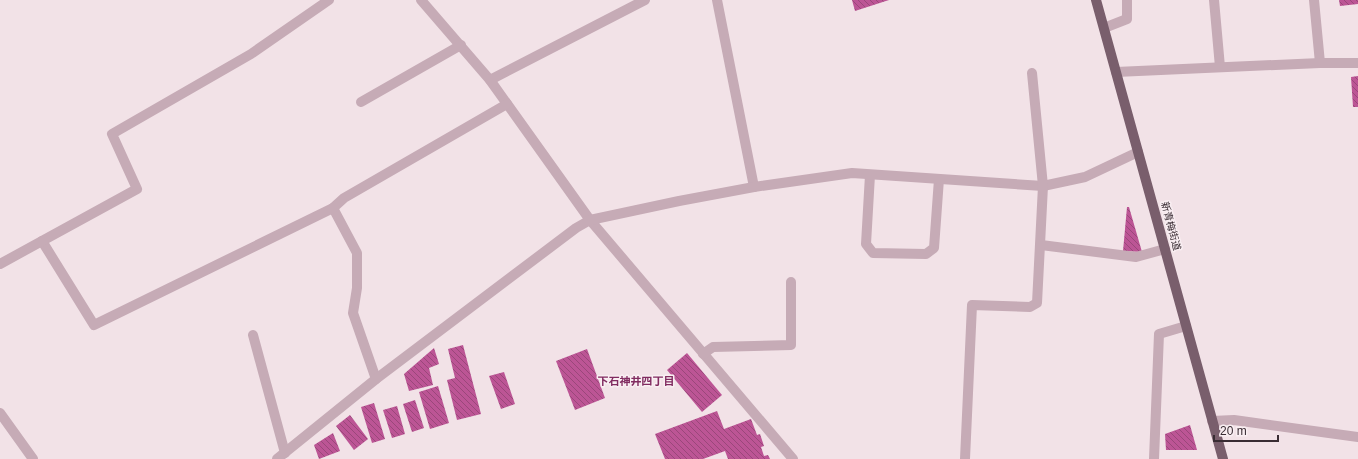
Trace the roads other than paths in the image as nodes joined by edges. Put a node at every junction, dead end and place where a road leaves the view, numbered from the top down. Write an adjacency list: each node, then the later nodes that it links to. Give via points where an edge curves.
1 (329, 0): 26 (street, via 251,54 112,134 137,189)
2 (421, 0): 10 (street)
3 (645, 0): 16 (street)
4 (717, 0): 23 (street)
5 (1096, 0): 9 (main road, 新青梅街道)
6 (1127, 0): 9 (street, via 1127,19)
7 (1214, 0): 13 (street)
8 (1314, 0): 11 (street)
9 (1104, 28): 14 (main road, 新青梅街道)
10 (461, 45): 16 (street); 17 (street)
11 (1320, 63): 12 (street); 13 (street)
12 (1358, 64)
13 (1220, 68): 14 (street)
14 (1116, 72): 19 (main road, 新青梅街道)
15 (1032, 73): 22 (street)
16 (490, 80): 18 (street)
17 (361, 102)
18 (507, 104): 24 (street, via 344,198); 25 (street)
19 (1138, 152): 22 (street, via 1085,177); 28 (main road, 新青梅街道)
20 (870, 175): 21 (street); 21 (street, via 866,244 873,253 926,254 934,248); 23 (street, via 852,173)
21 (939, 179): 22 (street)
22 (1043, 186): 27 (street)
23 (754, 187): 25 (street)
24 (333, 208): 26 (street, via 94,325); 34 (street, via 357,253 357,288 353,313)
25 (590, 220): 33 (street); 34 (street)
26 (42, 241): 29 (street)
27 (1041, 245): 28 (street, via 1136,257); 41 (street, via 1037,303 1030,307 972,305)
28 (1165, 249): 31 (main road, 新青梅街道)
29 (0, 264)
30 (791, 282): 33 (street, via 791,344 713,347)
31 (1186, 326): 36 (main road, 新青梅街道); 42 (street, via 1159,334)
32 (254, 335): 38 (street)
33 (703, 354): 40 (street)
34 (376, 379): 38 (street)
35 (0, 413): 39 (street)
36 (1212, 421): 37 (street, via 1234,420); 43 (main road, 新青梅街道)
37 (1358, 437)
38 (281, 456)
39 (33, 459)
40 (793, 459)
41 (965, 459)
42 (1154, 459)
43 (1223, 459)

